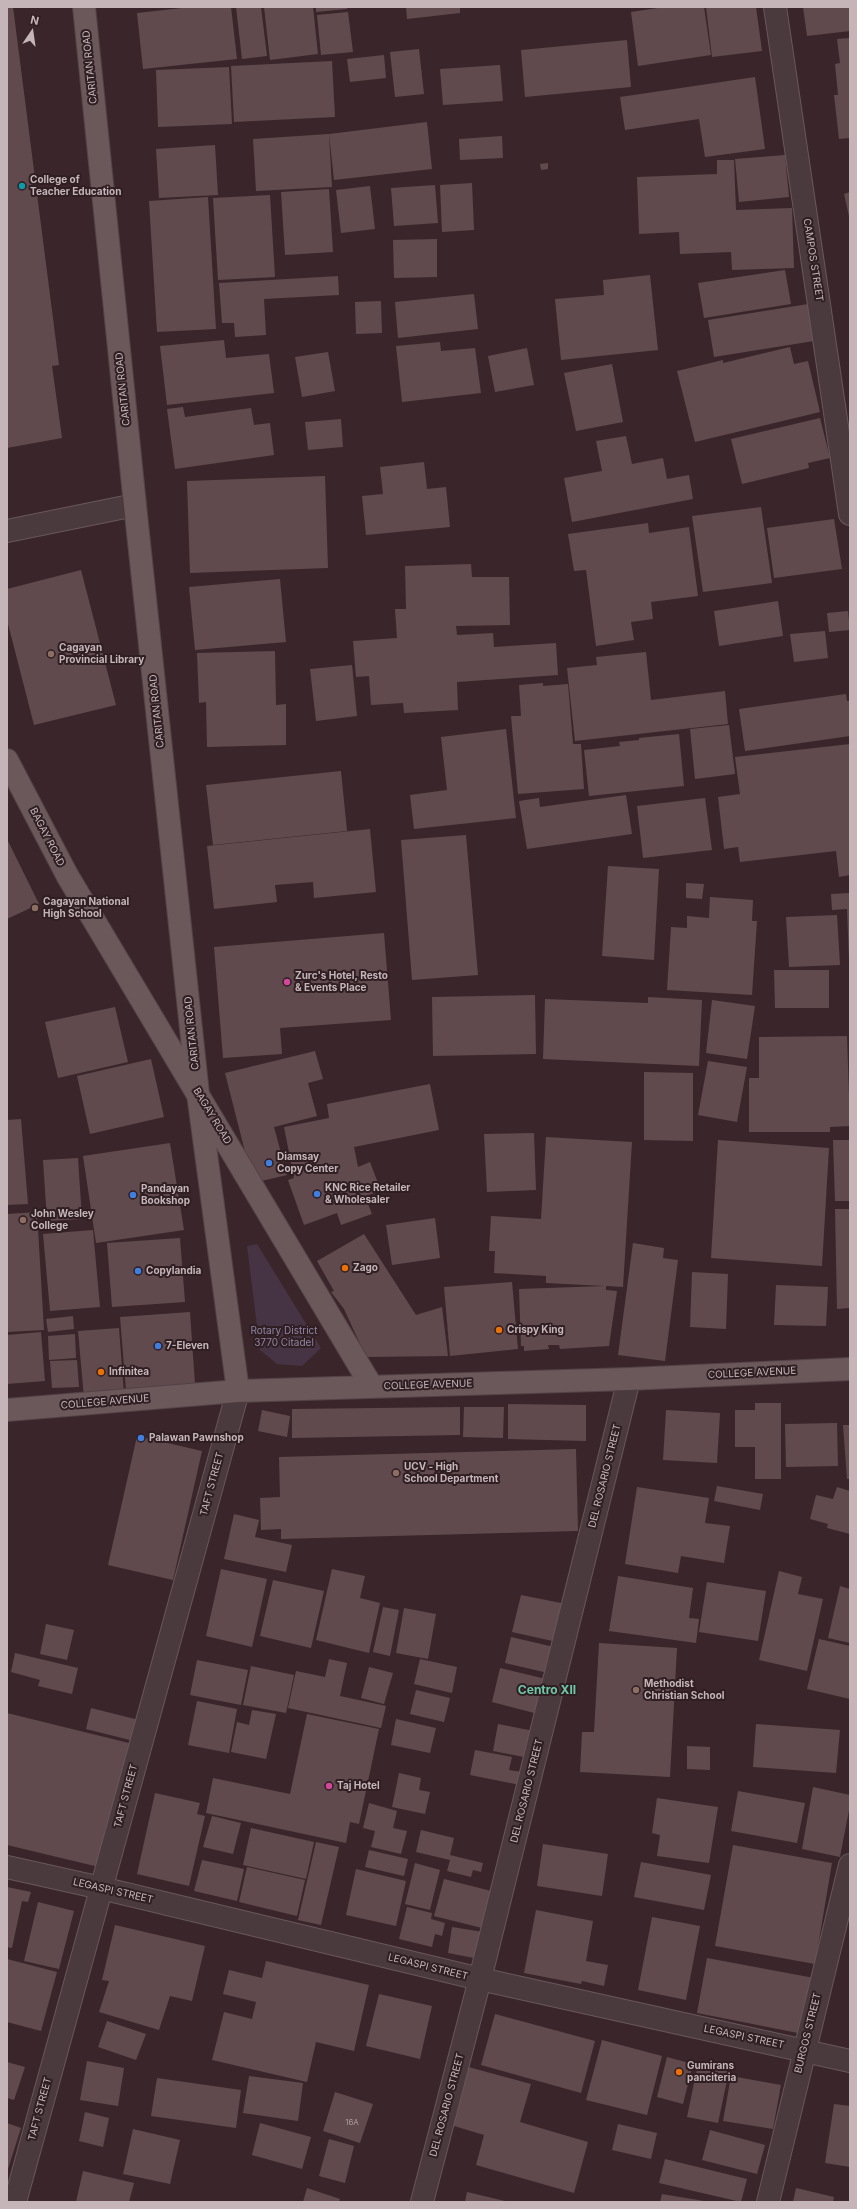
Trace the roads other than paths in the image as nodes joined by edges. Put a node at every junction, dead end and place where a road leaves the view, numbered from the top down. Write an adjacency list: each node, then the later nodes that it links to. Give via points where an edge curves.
1 (84, 7): 3 (main road, CARITAN ROAD)
2 (774, 7): 4 (street, CAMPOS STREET)
3 (135, 505): 5 (street); 7 (main road, CARITAN ROAD)
4 (850, 514)
5 (7, 532)
6 (7, 760): 7 (main road, BAGAY ROAD, via 67,875)
7 (198, 1094): 10 (main road, BAGAY ROAD); 11 (main road, CARITAN ROAD)
8 (850, 1369): 9 (main road, COLLEGE AVENUE)
9 (629, 1379): 10 (main road, COLLEGE AVENUE); 16 (street, DEL ROSARIO STREET)
10 (372, 1387): 11 (main road, COLLEGE AVENUE)
11 (238, 1391): 12 (main road, COLLEGE AVENUE); 15 (street, TAFT STREET)
12 (7, 1410)
13 (850, 1865): 17 (street, BURGOS STREET)
14 (7, 1867): 15 (street, LEGASPI STREET)
15 (100, 1888): 16 (street, LEGASPI STREET); 19 (street, TAFT STREET)
16 (480, 1979): 17 (street, LEGASPI STREET); 20 (street, DEL ROSARIO STREET)
17 (804, 2050): 18 (street, LEGASPI STREET); 21 (street, BURGOS STREET)
18 (850, 2061)
19 (15, 2202)
20 (422, 2202)
21 (768, 2202)

